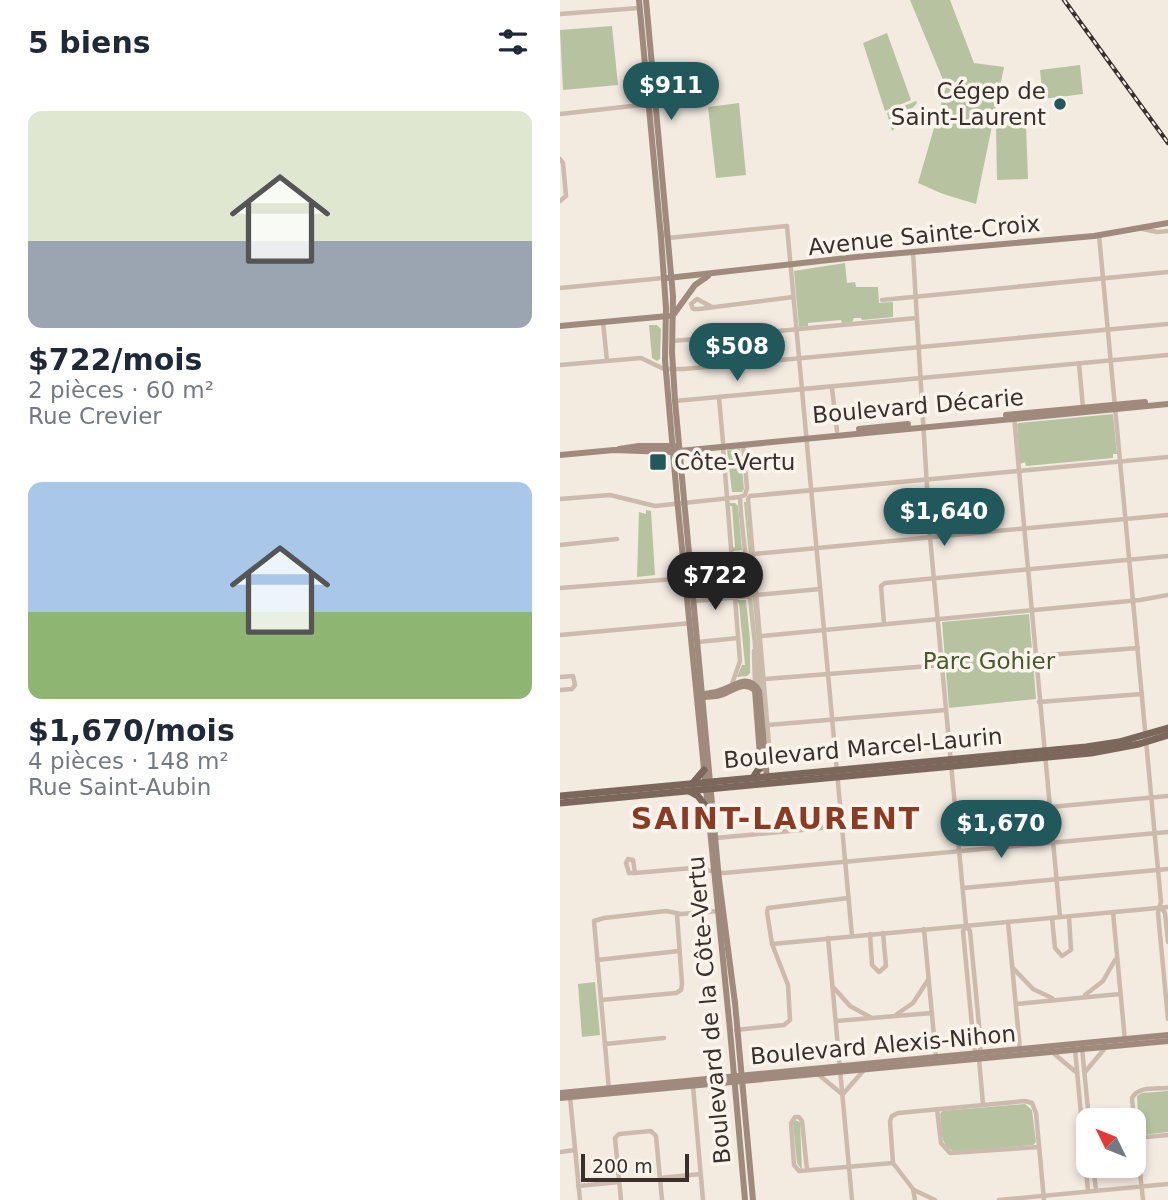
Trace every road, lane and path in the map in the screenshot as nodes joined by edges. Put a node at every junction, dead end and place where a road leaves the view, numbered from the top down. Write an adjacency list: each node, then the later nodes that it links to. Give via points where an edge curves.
1 (643, 4): 2 (street); 3 (main road, Boulevard de la Côte-Vertu)
2 (560, 14)
3 (652, 104): 4 (street); 10 (main road, Boulevard de la Côte-Vertu); 12 (main road, Boulevard de la Côte-Vertu)
4 (560, 113)
5 (560, 159): 6 (street)
6 (563, 200)
7 (1168, 223): 8 (main road, Avenue Sainte-Croix)
8 (1139, 228): 9 (street, Avenue Sainte-Croix); 11 (main road, Avenue Sainte-Croix)
9 (1168, 230)
10 (660, 231): 12 (street); 17 (main road, Boulevard de la Côte-Vertu)
11 (1099, 235): 13 (main road, Avenue Sainte-Croix); 18 (street)
12 (668, 238): 14 (street, via 787,226); 17 (main road, Boulevard de la Côte-Vertu)
13 (913, 252): 14 (main road, Avenue Sainte-Croix); 20 (street)
14 (790, 266): 16 (main road, Avenue Sainte-Croix); 21 (street)
15 (1168, 272): 18 (street)
16 (713, 274): 17 (main road, Avenue Sainte-Croix); 24 (main road, via 696,284)
17 (667, 278): 19 (street, Avenue Sainte-Croix); 24 (main road, Boulevard de la Côte-Vertu)
18 (1104, 279): 20 (street); 29 (street)
19 (560, 288)
20 (915, 296): 22 (street); 25 (street)
21 (793, 297): 23 (street); 30 (street)
22 (882, 300)
23 (712, 307)
24 (669, 316): 26 (main road); 31 (main road, Boulevard de la Côte-Vertu); 39 (main road, Boulevard de la Côte-Vertu)
25 (917, 318): 30 (street); 32 (street)
26 (603, 322): 28 (main road); 36 (street)
27 (1168, 324): 29 (street)
28 (560, 326)
29 (1108, 329): 32 (street); 35 (street)
30 (796, 330): 31 (street); 34 (street)
31 (673, 341): 39 (main road, Boulevard de la Côte-Vertu)
32 (919, 348): 34 (street); 40 (street)
33 (1168, 355): 35 (street)
34 (799, 359): 39 (street); 42 (street)
35 (1111, 360): 37 (street); 46 (street)
36 (607, 361): 38 (street); 39 (street, via 641,358)
37 (1079, 363): 40 (street); 47 (street)
38 (560, 365)
39 (670, 369): 44 (main road, Boulevard de la Côte-Vertu); 54 (main road, Boulevard de la Côte-Vertu)
40 (920, 379): 41 (street); 49 (street)
41 (832, 388): 42 (street); 50 (street)
42 (802, 391): 43 (street); 51 (street)
43 (719, 398): 44 (street); 52 (street)
44 (675, 401): 54 (main road, Boulevard de la Côte-Vertu)
45 (1168, 402): 46 (main road, Boulevard Décarie)
46 (1115, 407): 47 (main road, Boulevard Décarie); 48 (main road, Boulevard Décarie); 57 (street)
47 (1083, 408): 48 (main road, Boulevard Décarie)
48 (1014, 416): 49 (main road, Boulevard Décarie); 58 (street)
49 (923, 425): 50 (main road, Boulevard Décarie); 51 (main road, Boulevard Décarie); 59 (street)
50 (837, 431): 51 (main road, Boulevard Décarie)
51 (806, 436): 52 (main road, Boulevard Décarie); 53 (main road, Boulevard Décarie); 60 (street)
52 (723, 444): 53 (main road, Boulevard Décarie); 54 (main road, Boulevard Décarie); 63 (street)
53 (743, 444): 61 (street, via 747,490)
54 (676, 448): 55 (main road, Boulevard Décarie); 64 (main road, Boulevard de la Côte-Vertu)
55 (560, 455)
56 (1168, 457): 57 (street)
57 (1121, 461): 58 (street); 66 (street)
58 (1018, 471): 59 (street); 67 (street)
59 (927, 479): 60 (street); 68 (street)
60 (811, 490): 71 (street); 73 (street, via 750,496)
61 (740, 497): 63 (street); 72 (street)
62 (560, 499): 64 (street, via 612,495 650,506)
63 (726, 499): 64 (street); 74 (street)
64 (681, 503): 77 (main road, Boulevard de la Côte-Vertu)
65 (1168, 515): 66 (street)
66 (1126, 519): 67 (street); 76 (street)
67 (1023, 529): 68 (street); 78 (street)
68 (930, 537): 71 (street); 80 (street)
69 (617, 540): 70 (street)
70 (560, 545)
71 (816, 548): 73 (street); 83 (street)
72 (745, 554): 74 (street); 84 (street)
73 (753, 554): 84 (street)
74 (730, 556): 77 (street); 86 (street)
75 (1168, 556): 76 (street)
76 (1130, 559): 78 (street); 88 (street)
77 (687, 563): 79 (main road, Boulevard de la Côte-Vertu); 81 (main road, Boulevard de la Côte-Vertu)
78 (1027, 569): 80 (street); 89 (street)
79 (685, 577): 81 (street); 82 (street); 91 (main road, Boulevard de la Côte-Vertu)
80 (934, 579): 90 (street); 92 (street, via 883,584)
81 (692, 584): 87 (main road, Boulevard de la Côte-Vertu)
82 (560, 588)
83 (820, 589): 84 (street); 93 (street)
84 (754, 595): 86 (street); 95 (street); 98 (street)
85 (1168, 595): 88 (street)
86 (734, 597): 87 (street); 96 (street)
87 (694, 601): 91 (main road, Boulevard de la Côte-Vertu)
88 (1133, 601): 89 (street); 99 (street)
89 (1032, 610): 90 (street); 100 (street)
90 (937, 619): 92 (street); 101 (street)
91 (693, 623): 94 (street); 97 (main road, Boulevard de la Côte-Vertu); 111 (main road, Boulevard de la Côte-Vertu)
92 (884, 624): 93 (street)
93 (824, 630): 95 (street); 103 (street)
94 (560, 635)
95 (761, 636): 105 (street)
96 (738, 638): 97 (street); 107 (street, via 740,667)
97 (698, 642): 111 (main road, Boulevard de la Côte-Vertu)
98 (755, 644): 102 (street); 108 (street)
99 (1138, 648): 100 (street); 110 (street)
100 (1035, 656): 112 (street)
101 (942, 665): 103 (street); 113 (street)
102 (753, 672): 106 (main road); 108 (street)
103 (827, 674): 105 (street); 114 (street)
104 (560, 677): 109 (street, via 573,676 575,685)
105 (764, 679): 115 (street)
106 (747, 681): 107 (main road); 108 (main road)
107 (732, 684): 111 (main road)
108 (756, 689): 111 (main road, via 741,686 719,696); 120 (main road)
109 (560, 690)
110 (1142, 694): 112 (street); 118 (street)
111 (701, 696): 124 (main road, Boulevard de la Côte-Vertu); 128 (main road, Boulevard de la Côte-Vertu)
112 (1039, 702): 121 (street)
113 (946, 710): 114 (street); 122 (street)
114 (832, 719): 115 (street); 125 (street)
115 (768, 725): 119 (street)
116 (1168, 728): 118 (main road, Boulevard Marcel-Laurin)
117 (1168, 735): 118 (main road, Boulevard Marcel-Laurin)
118 (1146, 738): 121 (main road, Boulevard Marcel-Laurin, via 1104,751); 132 (street)
119 (769, 744)
120 (762, 753): 123 (main road); 127 (main road)
121 (1044, 754): 122 (main road, Boulevard Marcel-Laurin); 135 (street)
122 (951, 763): 125 (main road, Boulevard Marcel-Laurin); 136 (street)
123 (760, 767): 126 (main road); 127 (main road)
124 (704, 770): 128 (main road, Boulevard de la Côte-Vertu); 129 (main road)
125 (838, 774): 127 (main road, Boulevard Marcel-Laurin); 137 (street)
126 (753, 778): 127 (main road, Boulevard Marcel-Laurin); 128 (main road, Boulevard Marcel-Laurin)
127 (765, 780): 128 (main road, Boulevard Marcel-Laurin)
128 (709, 785): 129 (main road, Boulevard Marcel-Laurin); 134 (main road, Boulevard de la Côte-Vertu); 140 (main road, Boulevard de la Côte-Vertu)
129 (690, 787): 130 (main road, Boulevard Marcel-Laurin); 133 (main road, Boulevard Marcel-Laurin); 134 (main road)
130 (560, 796)
131 (1168, 796): 132 (street)
132 (1151, 797): 135 (street); 139 (street)
133 (560, 803)
134 (707, 807): 146 (main road, Boulevard de la Côte-Vertu)
135 (1049, 807): 136 (street); 141 (street)
136 (956, 816): 142 (street)
137 (842, 826): 140 (street); 143 (street)
138 (1168, 832): 139 (street)
139 (1154, 833): 141 (street); 145 (street)
140 (716, 838): 146 (main road, Boulevard de la Côte-Vertu)
141 (1052, 843): 142 (street); 148 (street)
142 (959, 851): 143 (street); 149 (street)
143 (845, 862): 146 (street); 150 (street)
144 (1168, 869): 145 (street)
145 (1158, 870): 148 (street); 151 (street)
146 (716, 872): 147 (street, via 689,868); 153 (main road, Boulevard de la Côte-Vertu)
147 (635, 873)
148 (1056, 879): 149 (street); 156 (street)
149 (963, 888): 160 (street)
150 (848, 898): 164 (street); 167 (street, via 768,908)
151 (1161, 907): 152 (street); 154 (street); 166 (street); 182 (street)
152 (1168, 907)
153 (720, 910): 155 (street); 184 (main road, Boulevard de la Côte-Vertu); 185 (main road, Boulevard de la Côte-Vertu)
154 (1113, 912): 157 (street); 169 (street)
155 (677, 914): 168 (street); 170 (street, via 666,911 595,920)
156 (1059, 917): 157 (street); 158 (street)
157 (1069, 917): 158 (street, via 1071,950 1062,956 1055,948)
158 (1052, 918): 159 (street)
159 (1008, 922): 160 (street); 171 (street)
160 (966, 925): 161 (street); 195 (street, via 963,931)
161 (924, 929): 162 (street); 172 (street)
162 (884, 933): 163 (street); 163 (street, via 886,964 879,972 872,965)
163 (870, 934): 164 (street)
164 (852, 936): 165 (street)
165 (828, 938): 167 (street); 173 (street)
166 (1168, 942)
167 (772, 944): 184 (street, via 788,985 790,1020 784,1025)
168 (679, 951): 170 (street); 177 (street, via 679,992)
169 (1116, 957): 174 (street); 175 (street, via 1103,981)
170 (597, 960): 177 (street)
171 (1013, 968): 176 (street, via 1033,989); 178 (street)
172 (929, 979): 179 (street); 180 (street, via 914,1003)
173 (833, 986): 181 (street, via 854,1009); 183 (street)
174 (1120, 994): 175 (street); 189 (street)
175 (1081, 997): 176 (street)
176 (1056, 999): 178 (street)
177 (601, 1000): 190 (street)
178 (1016, 1004): 193 (street)
179 (932, 1013): 180 (street); 196 (street)
180 (893, 1015): 181 (street)
181 (875, 1017): 183 (street)
182 (1168, 1019)
183 (836, 1021): 197 (street)
184 (738, 1029): 185 (street); 202 (main road, Boulevard de la Côte-Vertu)
185 (730, 1030): 203 (main road, Boulevard de la Côte-Vertu)
186 (1168, 1035): 189 (main road, Boulevard Alexis-Nihon)
187 (664, 1038): 190 (street)
188 (1168, 1041): 189 (main road, Boulevard Alexis-Nihon)
189 (1125, 1042): 191 (main road, Boulevard Alexis-Nihon); 192 (main road, Boulevard Alexis-Nihon)
190 (605, 1044): 206 (street)
191 (1079, 1047): 192 (main road, Boulevard Alexis-Nihon); 193 (main road, Boulevard Alexis-Nihon); 194 (main road, Boulevard Alexis-Nihon); 199 (street); 201 (street)
192 (1105, 1047): 199 (street)
193 (1020, 1052): 194 (main road, Boulevard Alexis-Nihon); 195 (main road, Boulevard Alexis-Nihon)
194 (1052, 1052): 201 (street)
195 (978, 1055): 196 (main road, Boulevard Alexis-Nihon); 210 (street)
196 (936, 1060): 197 (main road, Boulevard Alexis-Nihon); 198 (main road, Boulevard Alexis-Nihon)
197 (840, 1069): 198 (main road, Boulevard Alexis-Nihon); 200 (main road, Boulevard Alexis-Nihon); 202 (main road, Boulevard Alexis-Nihon); 207 (street)
198 (864, 1070): 207 (street)
199 (1085, 1073): 211 (street)
200 (818, 1074): 202 (main road, Boulevard Alexis-Nihon); 207 (street)
201 (1077, 1074): 232 (street)
202 (742, 1078): 203 (main road, Boulevard Alexis-Nihon); 239 (main road, Boulevard de la Côte-Vertu)
203 (734, 1079): 204 (main road, Boulevard Alexis-Nihon); 238 (main road, Boulevard de la Côte-Vertu)
204 (692, 1083): 206 (main road, Boulevard Alexis-Nihon); 222 (street)
205 (1168, 1088): 212 (street, via 1140,1090 1132,1098)
206 (610, 1091): 208 (main road, Boulevard Alexis-Nihon)
207 (842, 1094): 220 (street)
208 (570, 1095): 209 (main road, Boulevard Alexis-Nihon); 217 (street)
209 (560, 1096)
210 (984, 1104): 213 (street); 216 (street, via 1032,1103)
211 (1088, 1108)
212 (1133, 1108)
213 (937, 1109): 216 (street, via 941,1143 950,1153); 219 (street, via 892,1116)
214 (1168, 1135): 215 (street)
215 (1146, 1137)
216 (1039, 1147): 233 (street)
217 (575, 1150): 218 (street); 228 (street)
218 (560, 1152)
219 (893, 1163): 220 (street); 230 (street)
220 (849, 1166): 221 (street); 240 (street)
221 (807, 1170): 221 (street, via 802,1121 795,1117 791,1123 794,1165 799,1171)
222 (701, 1174): 223 (street); 237 (street)
223 (660, 1178): 226 (street, via 654,1133 647,1131 617,1135); 236 (street)
224 (1094, 1178): 231 (street)
225 (1140, 1178): 229 (street)
226 (619, 1182): 228 (street); 235 (street)
227 (1168, 1184): 229 (street)
228 (578, 1186): 234 (street)
229 (1141, 1186): 231 (street); 244 (street)
230 (913, 1189): 241 (street); 242 (street)
231 (1096, 1190): 232 (street)
232 (1088, 1191): 233 (street)
233 (1044, 1198): 243 (street)
234 (580, 1200)
235 (621, 1200)
236 (662, 1200)
237 (703, 1200)
238 (745, 1200)
239 (754, 1200)
240 (852, 1200)
241 (915, 1200)
242 (935, 1200)
243 (999, 1200)
244 (1143, 1200)

